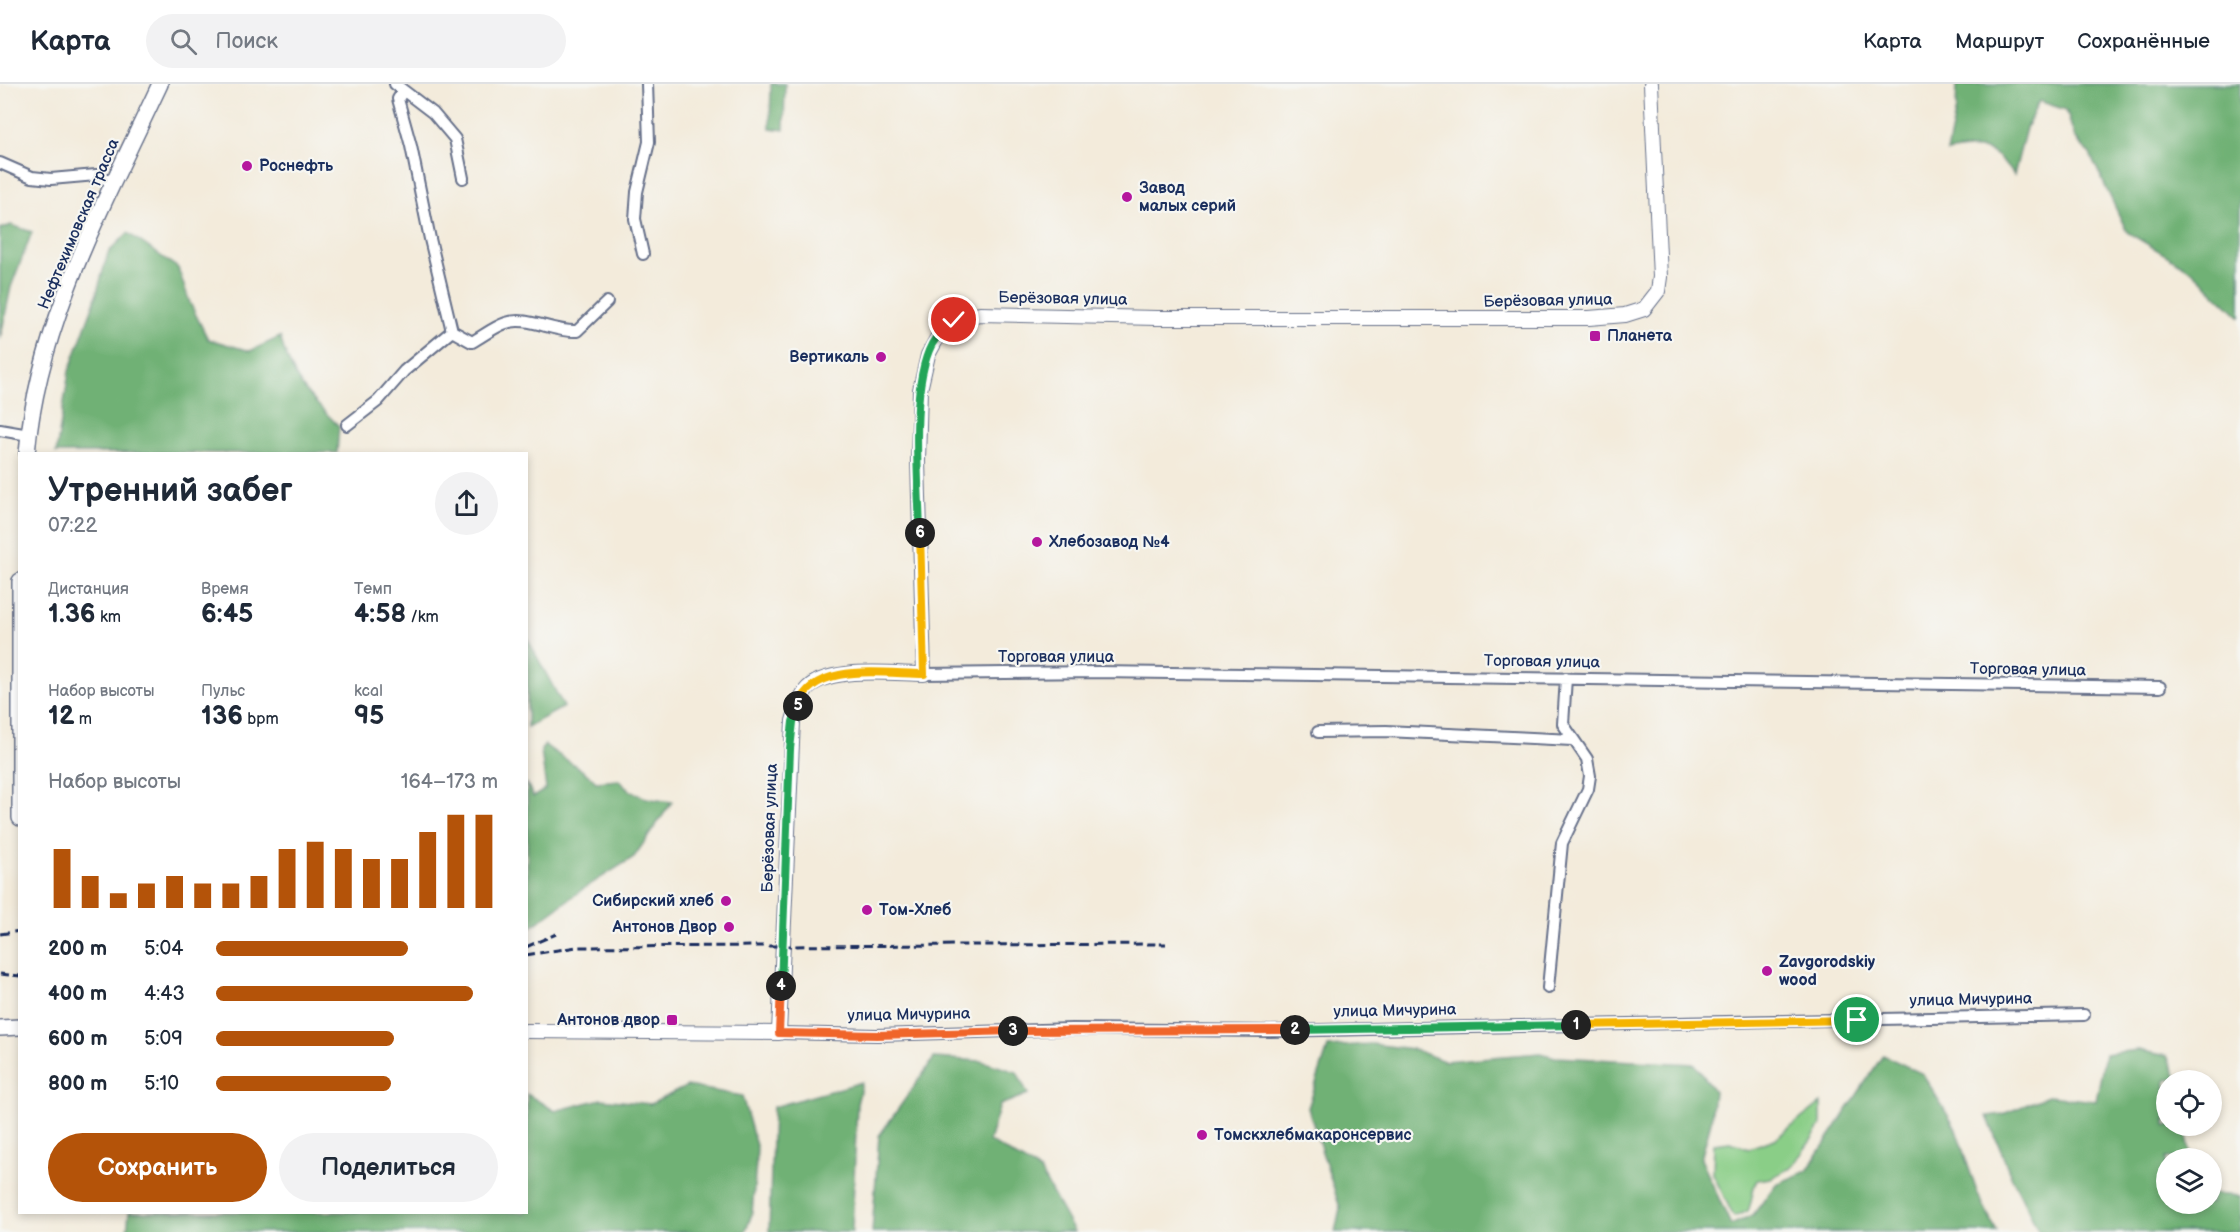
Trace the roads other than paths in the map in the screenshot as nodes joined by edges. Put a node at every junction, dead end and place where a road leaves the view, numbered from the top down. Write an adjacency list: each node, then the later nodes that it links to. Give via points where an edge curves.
1 (160, 84): 7 (main road, Нефтехимовская трасса)
2 (646, 84): 8 (street, via 649,142 635,219)
3 (1651, 84): 16 (street, Берёзовая улица, via 1660,278 1658,291 1644,309 1625,315 1541,320 980,314 954,320 932,345 920,390)
4 (399, 87): 6 (street, via 432,113 455,140); 10 (street, via 398,99)
5 (0, 163): 7 (street, via 32,177 96,175)
6 (463, 178)
7 (114, 183): 13 (main road, Нефтехимовская трасса, via 77,266 56,326)
8 (644, 254)
9 (607, 302): 10 (street, via 577,331 508,321 472,342)
10 (452, 331): 11 (street, via 404,371 378,402)
11 (347, 425)
12 (0, 430): 13 (street)
13 (29, 435): 14 (main road, Нефтехимовская трасса)
14 (27, 452)
15 (18, 611): 19 (main road)
16 (924, 674): 17 (street, Торговая улица, via 1099,672); 27 (street, Берёзовая улица, via 832,675 816,681 800,700 790,749)
17 (1566, 678): 18 (street, Торговая улица); 21 (street, via 1563,724)
18 (2160, 687)
19 (18, 690)
20 (1318, 732): 21 (street, via 1397,731)
21 (1572, 740): 22 (street, via 1587,759 1590,776 1588,789 1562,843)
22 (1548, 988)
23 (2084, 1016): 27 (street, улица Мичурина, via 1283,1031)
24 (18, 1027): 25 (main road)
25 (0, 1028)
26 (528, 1031): 27 (street, улица Мичурина)
27 (779, 1033)

